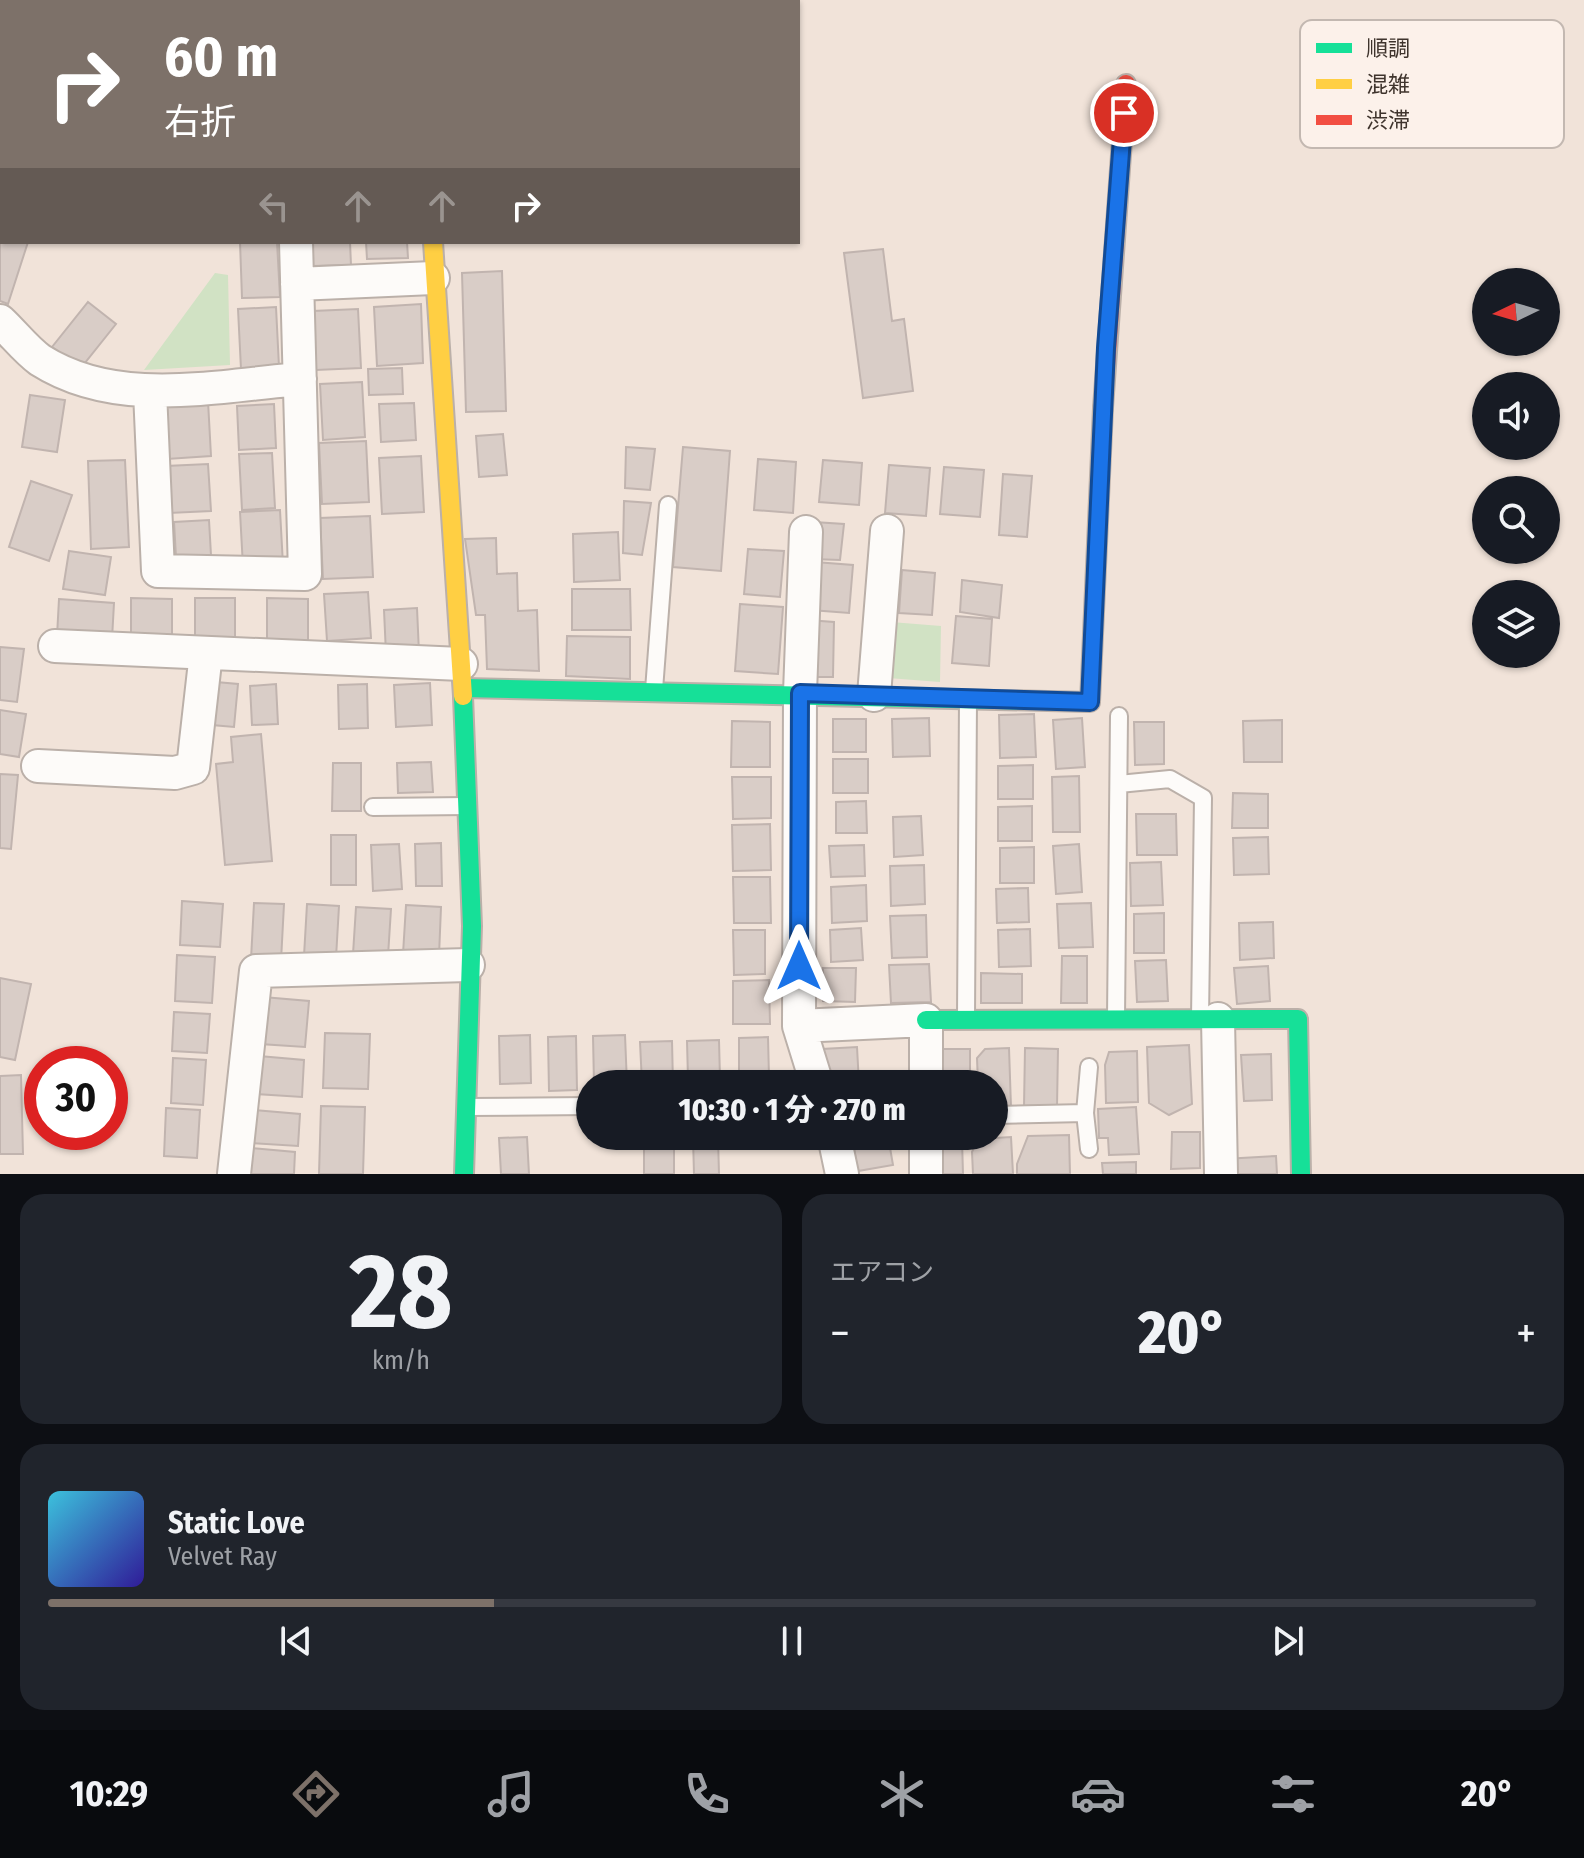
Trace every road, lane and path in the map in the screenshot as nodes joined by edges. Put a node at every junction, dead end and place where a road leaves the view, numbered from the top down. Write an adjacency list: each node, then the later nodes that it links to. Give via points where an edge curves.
1 (1126, 84): 18 (street, via 1106,348 1090,702)
2 (296, 244): 5 (street)
3 (433, 244): 4 (street)
4 (433, 278): 5 (street); 14 (street)
5 (297, 284): 7 (street)
6 (0, 321): 8 (street, via 40,360 102,386)
7 (300, 379): 8 (street); 8 (street, via 305,574 158,571)
8 (150, 392)
9 (668, 505): 15 (lane)
10 (887, 531): 17 (street)
11 (806, 532): 16 (street)
12 (55, 646): 13 (street)
13 (206, 653): 14 (street); 20 (street, via 193,768 175,773)
14 (462, 676): 15 (street); 22 (street)
15 (654, 691): 16 (street)
16 (800, 693): 17 (street); 29 (street)
17 (874, 695): 18 (street)
18 (968, 698): 27 (lane)
19 (1119, 716): 21 (lane)
20 (38, 766)
21 (1119, 784): 25 (lane); 28 (lane, via 1170,779 1203,798)
22 (467, 806): 23 (lane); 24 (street, via 472,926)
23 (373, 807)
24 (468, 965): 34 (street); 40 (street, via 256,971)
25 (1116, 1019): 27 (street); 28 (street)
26 (926, 1020): 27 (street); 29 (street); 32 (street)
27 (966, 1020)
28 (1209, 1020): 44 (street); 45 (street, via 1298,1019)
29 (799, 1026): 31 (street)
30 (1089, 1067): 35 (lane)
31 (813, 1070)
32 (926, 1070)
33 (576, 1106): 34 (lane)
34 (465, 1107): 41 (street)
35 (1085, 1113): 36 (lane); 37 (lane)
36 (1008, 1115)
37 (1089, 1149)
38 (837, 1150): 42 (street)
39 (926, 1150): 43 (street)
40 (234, 1174)
41 (464, 1174)
42 (842, 1174)
43 (926, 1174)
44 (1221, 1174)
45 (1301, 1174)

